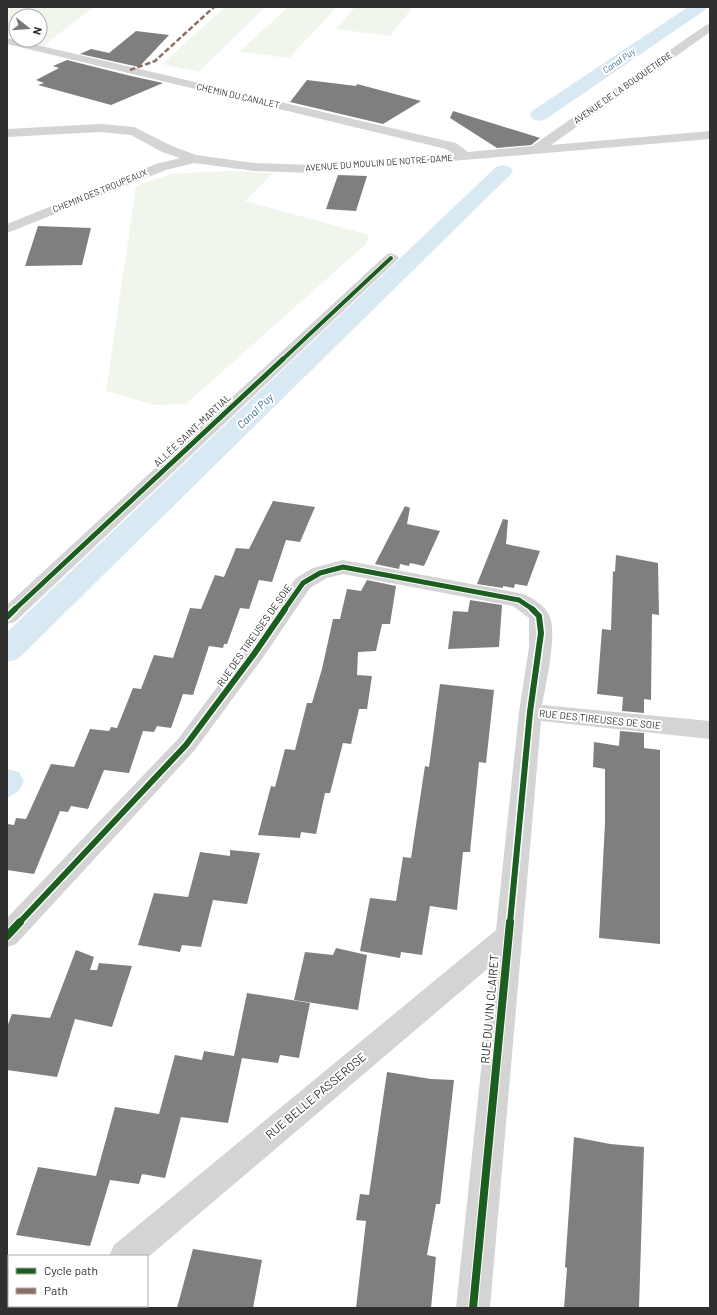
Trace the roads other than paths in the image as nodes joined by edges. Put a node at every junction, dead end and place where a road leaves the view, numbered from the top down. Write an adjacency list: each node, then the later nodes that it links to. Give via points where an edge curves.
1 (710, 27): 5 (street, AVENUE DE LA BOUQUETIÈRE)
2 (7, 41): 7 (street, CHEMIN DU CANALET, via 451,146)
3 (7, 133): 8 (street, AVENUE DU MOULIN DE NOTRE-DAME, via 101,128 134,131 167,149)
4 (710, 135): 5 (street, AVENUE DU MOULIN DE NOTRE-DAME)
5 (536, 149): 6 (street, AVENUE DU MOULIN DE NOTRE-DAME)
6 (500, 153): 7 (street, AVENUE DU MOULIN DE NOTRE-DAME); 9 (street)
7 (467, 156): 8 (street, AVENUE DU MOULIN DE NOTRE-DAME, via 312,169)
8 (194, 159): 10 (street, CHEMIN DES TROUPEAUX, via 161,166)
9 (488, 167)
10 (7, 229)
11 (391, 258): 12 (street, ALLÉE SAINT-MARTIAL)
12 (7, 617)
13 (530, 712): 14 (street, RUE DES TIREUSES DE SOIE); 15 (street, RUE DES TIREUSES DE SOIE, via 542,630 540,617 530,607 519,600 342,567 320,573 303,583 186,745); 16 (street, RUE DU VIN CLAIRET)
14 (710, 730)
15 (7, 936)
16 (508, 936): 17 (street, RUE BELLE PASSEROSE); 18 (street, RUE DU VIN CLAIRET)
17 (126, 1255)
18 (473, 1308)

